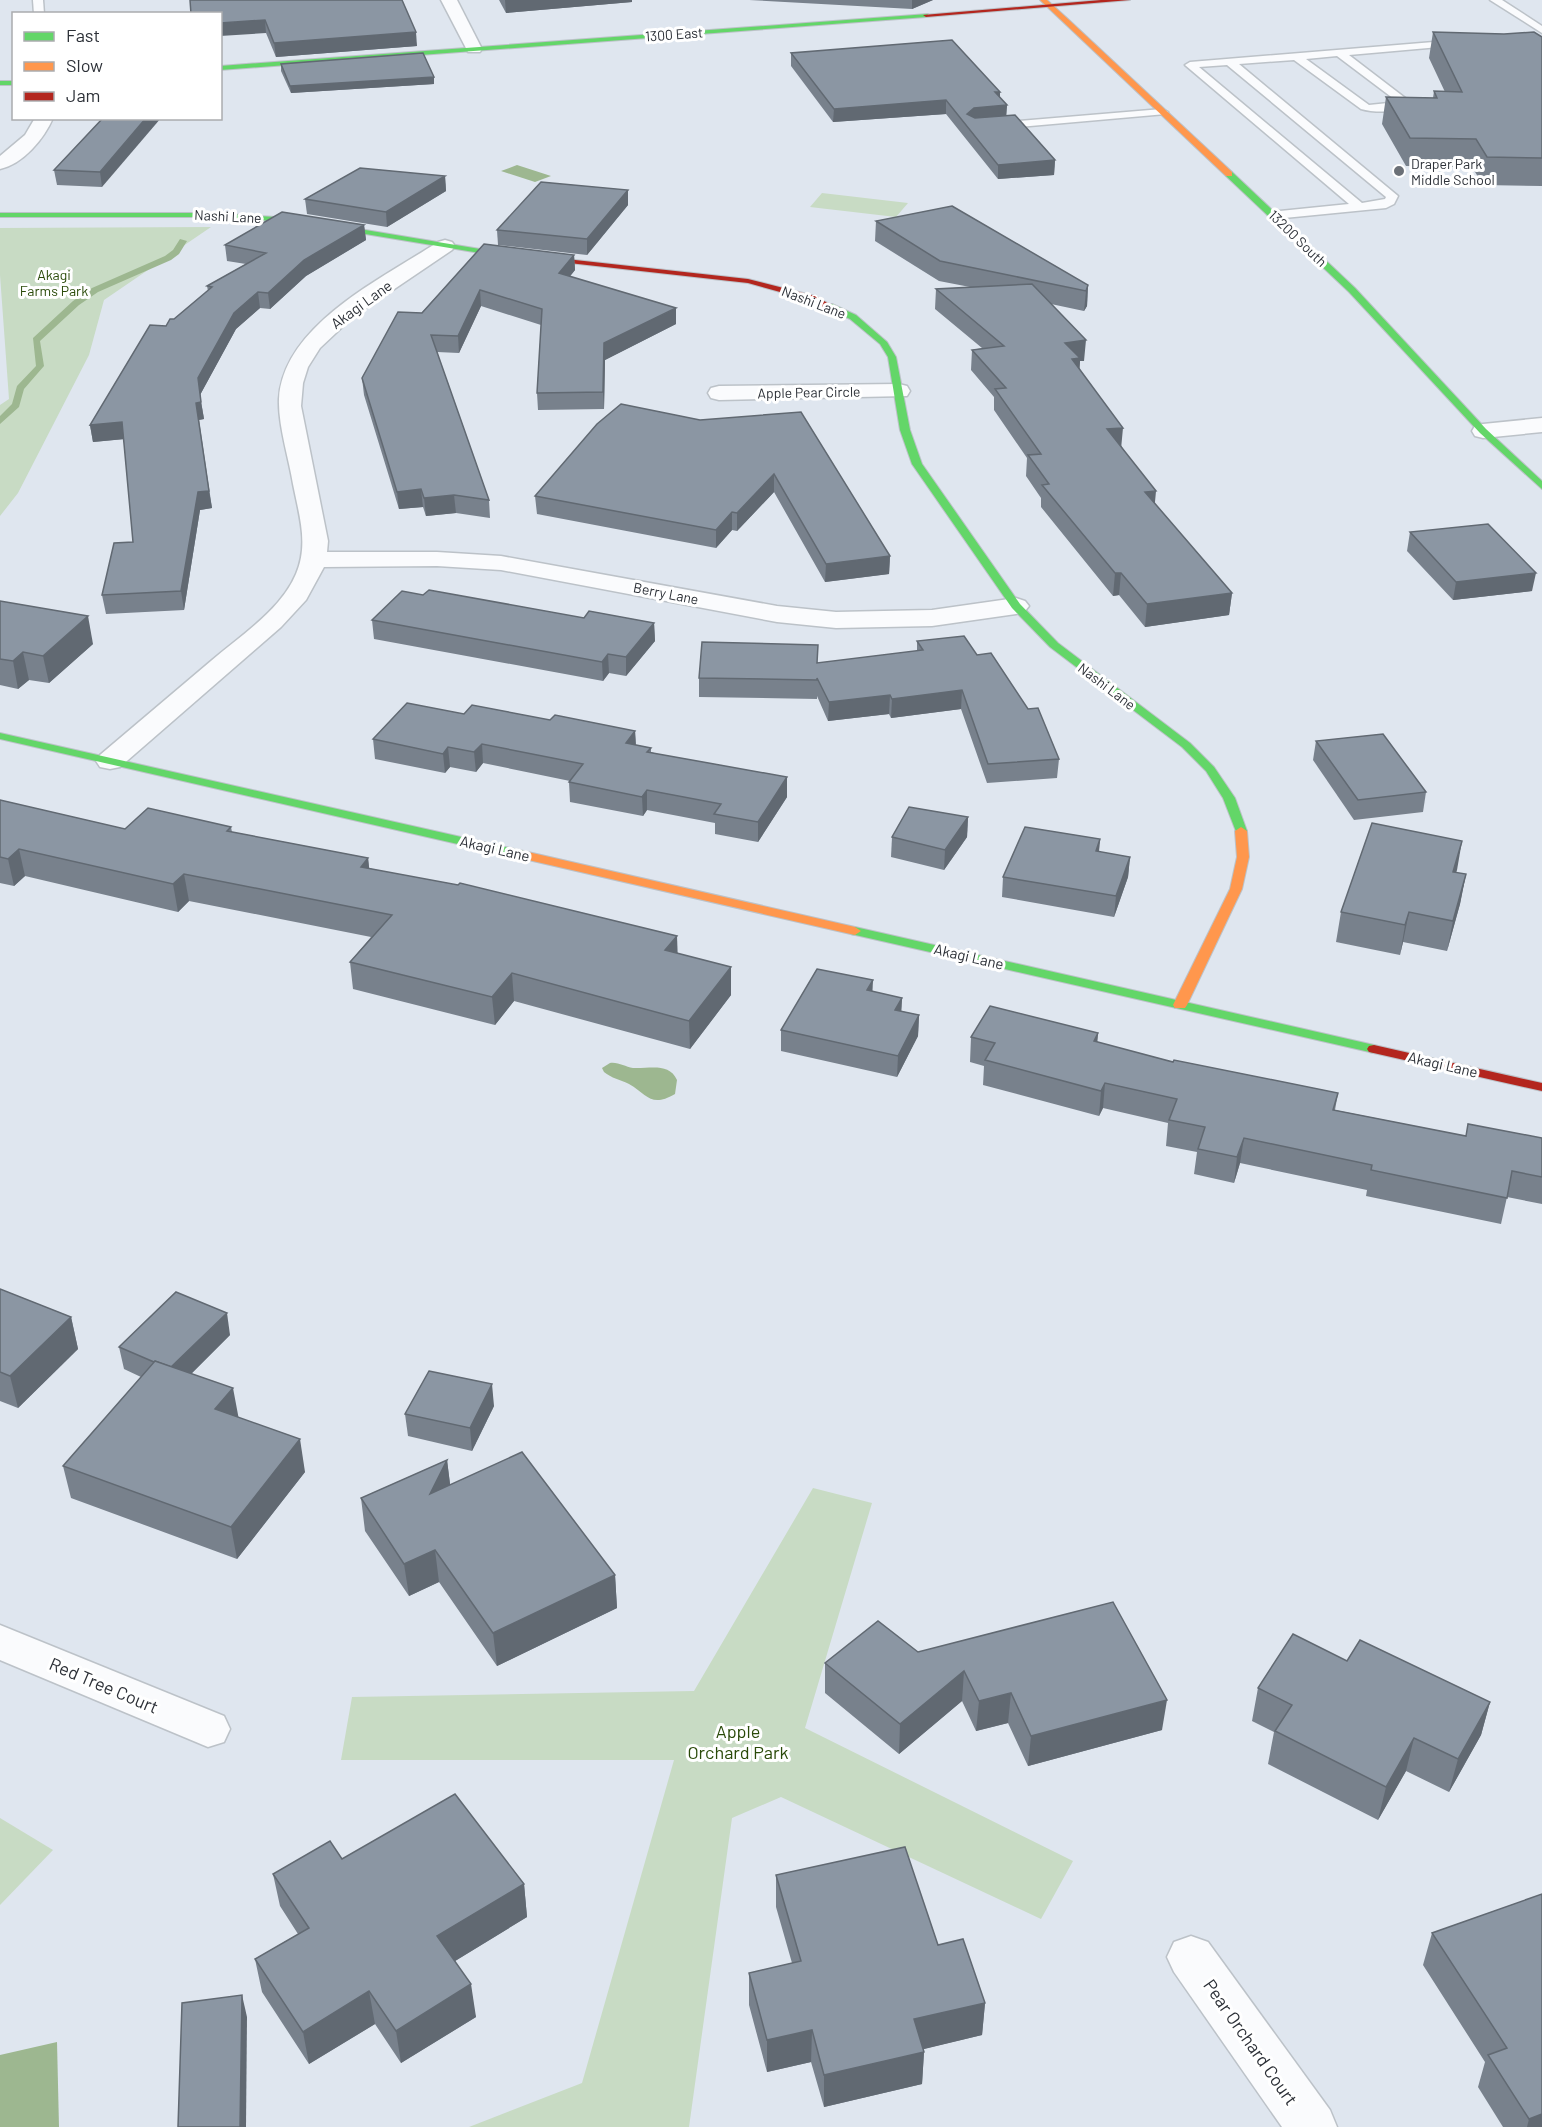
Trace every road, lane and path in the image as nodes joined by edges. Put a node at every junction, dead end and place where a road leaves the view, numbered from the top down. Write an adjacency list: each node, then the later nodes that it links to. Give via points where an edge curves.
1 (449, 0): 9 (street)
2 (1127, 0): 4 (street, 1300 East)
3 (1495, 0): 5 (lane)
4 (1046, 3): 9 (street, 1300 East); 14 (street, 13200 South)
5 (1542, 30)
6 (1542, 36): 7 (lane)
7 (1530, 37)
8 (1471, 42): 10 (lane)
9 (474, 49): 13 (street, 1300 East)
10 (1340, 53): 11 (lane); 11 (lane, via 1408,104 1365,107)
11 (1297, 57): 12 (lane)
12 (1230, 62): 18 (lane, via 1392,196 1386,204); 18 (lane, via 1190,66)
13 (222, 68)
14 (1162, 112): 16 (lane); 20 (street, 13200 South)
15 (43, 120): 17 (street, via 36,134)
16 (986, 126)
17 (0, 164)
18 (1359, 207): 20 (lane)
19 (0, 215): 21 (street, Nashi Lane, via 246,217 340,226)
20 (1274, 215): 25 (street, 13200 South, via 1352,290)
21 (445, 246): 22 (street, Nashi Lane, via 726,278 812,298 853,317 884,342 892,357); 27 (street, Akagi Lane, via 333,322 300,362 291,384 290,406 316,541)
22 (899, 391): 23 (street, Apple Pear Circle); 28 (street, Nashi Lane, via 905,430 917,464)
23 (719, 393)
24 (1542, 425): 25 (street)
25 (1483, 431): 26 (street, 13200 South)
26 (1542, 486)
27 (315, 560): 28 (street, Berry Lane, via 480,560 777,614 836,620 932,618); 30 (street, Akagi Lane, via 302,587 272,622)
28 (1016, 606): 31 (street, Nashi Lane, via 1054,645 1186,745 1210,769 1229,798 1241,830 1243,858 1236,889)
29 (0, 736): 30 (street)
30 (111, 760): 31 (street, Akagi Lane)
31 (1180, 1005): 32 (street, Akagi Lane)
32 (1542, 1087)
33 (0, 1642): 34 (street, Red Tree Court)
34 (208, 1729)
35 (1191, 1957): 36 (street, Pear Orchard Court)
36 (1312, 2127)

